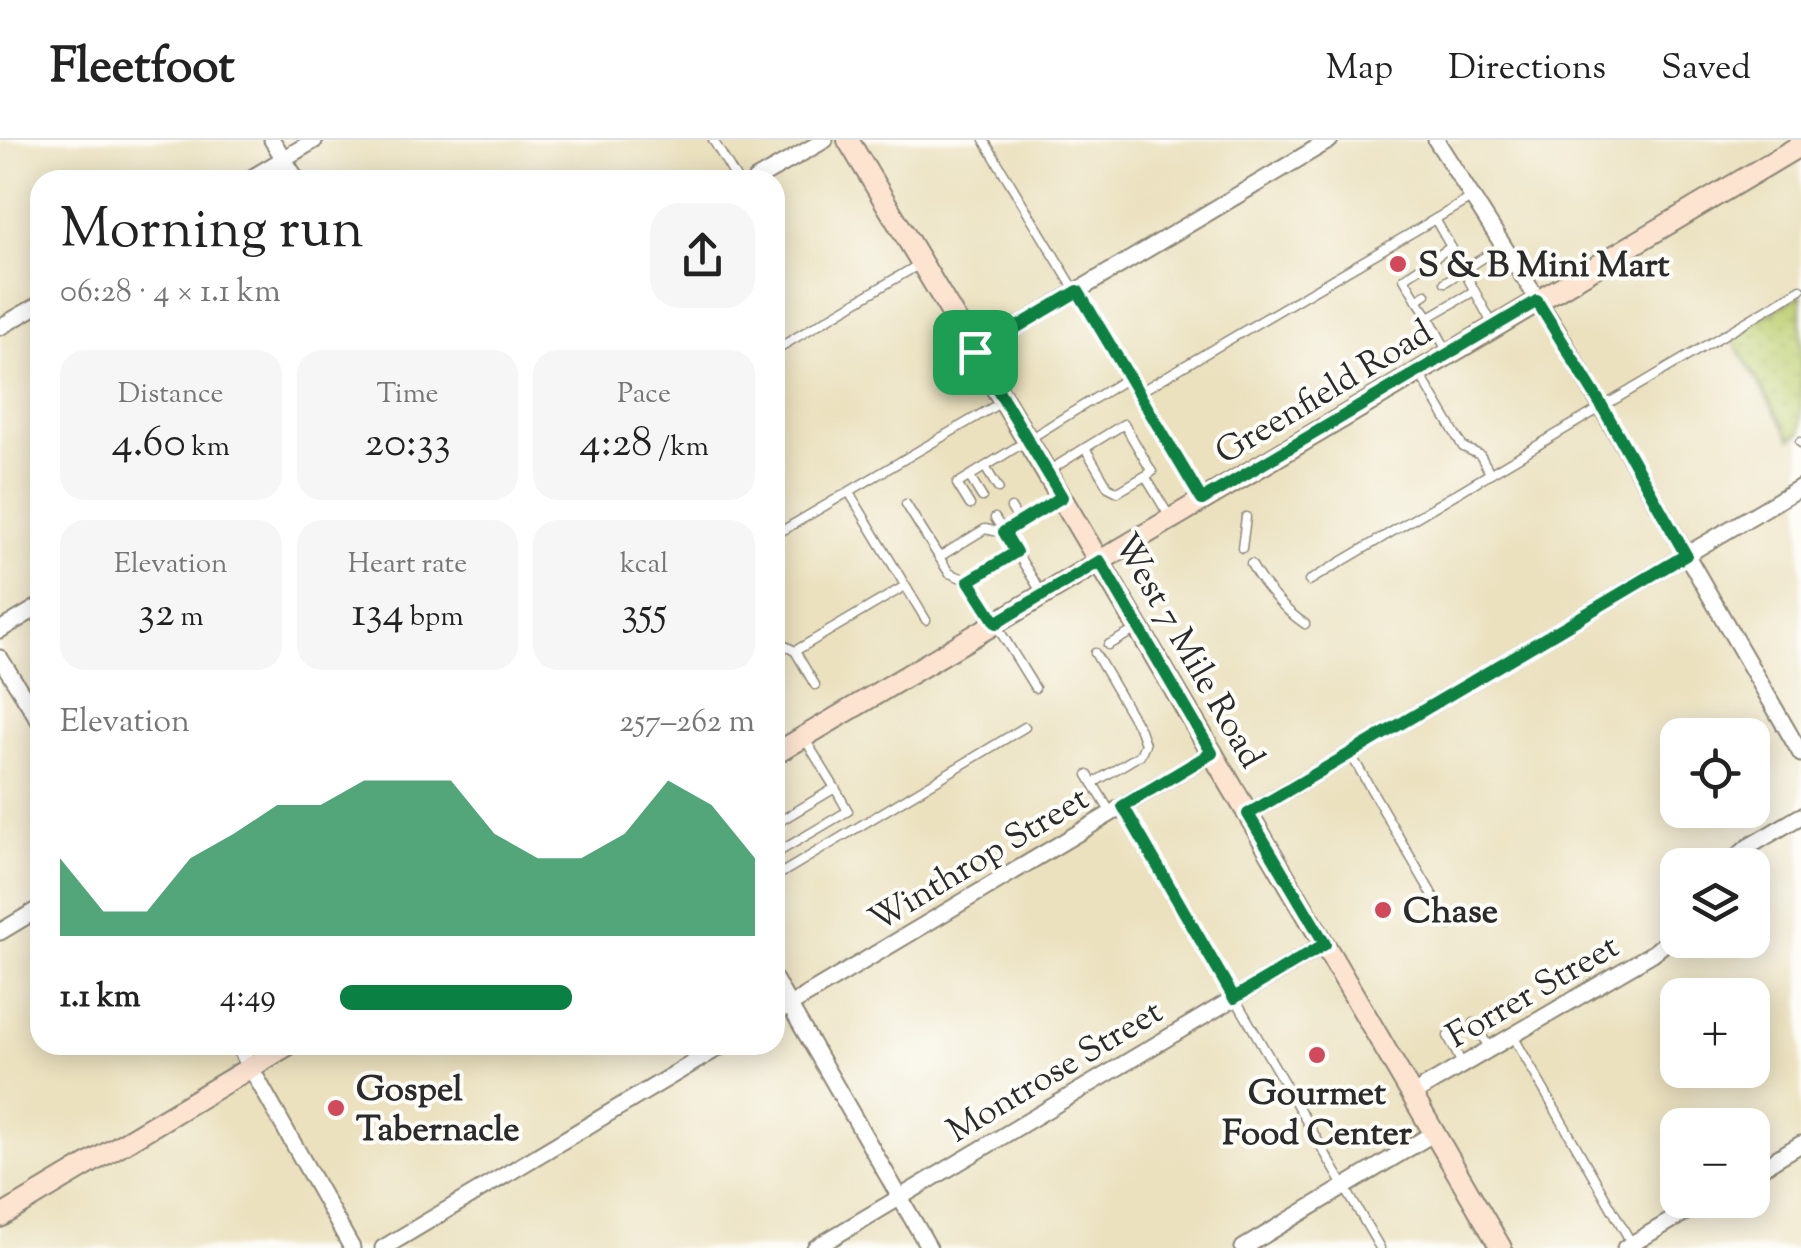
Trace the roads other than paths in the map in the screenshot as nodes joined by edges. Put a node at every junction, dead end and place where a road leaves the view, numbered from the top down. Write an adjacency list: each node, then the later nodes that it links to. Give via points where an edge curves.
1 (272, 140): 10 (street)
2 (314, 140): 10 (street)
3 (713, 140): 13 (lane)
4 (825, 140): 14 (street)
5 (848, 140): 19 (main road, West 7 Mile Road)
6 (984, 140): 24 (lane)
7 (1330, 140): 24 (street)
8 (1436, 140): 15 (street)
9 (1801, 145): 27 (main road, Greenfield Road)
10 (284, 158): 11 (street); 12 (street)
11 (264, 170)
12 (291, 170)
13 (732, 170)
14 (772, 170)
15 (1472, 197): 16 (lane); 17 (street)
16 (1435, 218): 18 (lane); 37 (lane)
17 (1502, 246): 20 (lane); 27 (street)
18 (1452, 247): 20 (lane); 26 (lane, via 1404,278)
19 (922, 263): 32 (lane); 33 (main road, West 7 Mile Road)
20 (1464, 270): 21 (lane); 23 (lane)
21 (1445, 282)
22 (1801, 289): 39 (lane)
23 (1474, 290): 29 (lane); 30 (lane)
24 (1078, 291): 33 (street); 36 (lane)
25 (1426, 294): 26 (lane)
26 (1418, 300): 29 (lane)
27 (1537, 301): 30 (main road, Greenfield Road); 39 (street)
28 (30, 310): 31 (street)
29 (1428, 318): 34 (lane)
30 (1494, 327): 34 (main road, Greenfield Road)
31 (0, 328)
32 (785, 344)
33 (975, 352): 38 (main road, West 7 Mile Road)
34 (1448, 354): 35 (main road, Greenfield Road)
35 (1419, 372): 44 (lane, via 1463,447 1480,456); 52 (main road, Greenfield Road)
36 (1128, 376): 37 (lane); 40 (lane)
37 (1138, 393): 52 (lane)
38 (1004, 400): 40 (main road, West 7 Mile Road); 49 (lane)
39 (1602, 406): 44 (lane); 64 (street)
40 (1028, 440): 42 (lane); 43 (main road, West 7 Mile Road)
41 (1085, 448): 43 (lane); 46 (lane, via 1118,492); 46 (lane, via 1124,424 1152,472)
42 (985, 467): 45 (lane); 48 (lane)
43 (1047, 472): 50 (main road, West 7 Mile Road)
44 (1490, 473): 68 (lane)
45 (969, 476): 51 (lane); 54 (lane, via 956,484)
46 (1145, 476): 58 (lane)
47 (1801, 486): 64 (street)
48 (998, 488)
49 (848, 492): 60 (lane); 70 (lane)
50 (1062, 497): 59 (lane); 66 (main road, West 7 Mile Road)
51 (982, 498)
52 (1202, 500): 58 (main road, Greenfield Road)
53 (906, 504): 65 (lane)
54 (970, 505)
55 (1011, 508): 59 (lane)
56 (1246, 517): 62 (lane)
57 (994, 518): 61 (lane)
58 (1171, 519): 66 (main road, Greenfield Road)
59 (1020, 523): 61 (lane)
60 (785, 529)
61 (1004, 532): 63 (lane); 65 (lane, via 984,527)
62 (1242, 548)
63 (1016, 552): 69 (lane); 71 (lane)
64 (1686, 555): 90 (street); 91 (street)
65 (939, 557): 69 (lane, via 949,573)
66 (1100, 561): 71 (main road, Greenfield Road); 76 (main road, West 7 Mile Road)
67 (1250, 564): 75 (lane)
68 (1309, 580)
69 (969, 581): 74 (lane)
70 (905, 586): 73 (lane); 80 (lane)
71 (1043, 595): 74 (main road, Greenfield Road)
72 (30, 612): 77 (street)
73 (926, 620)
74 (996, 623): 84 (lane); 87 (main road, Greenfield Road)
75 (1305, 624)
76 (1139, 628): 79 (lane); 89 (main road, West 7 Mile Road)
77 (0, 630)
78 (785, 646): 80 (lane)
79 (1108, 646)
80 (795, 651): 83 (lane)
81 (1095, 653): 93 (lane, via 1146,744 1140,756 1090,779)
82 (0, 658): 85 (street)
83 (816, 686)
84 (1035, 688)
85 (30, 706)
86 (1025, 727): 99 (lane)
87 (803, 737): 88 (main road, Greenfield Road); 92 (lane)
88 (785, 748)
89 (1212, 753): 93 (street, Winthrop Street); 94 (main road, West 7 Mile Road)
90 (1350, 753): 94 (street); 101 (lane)
91 (1801, 754)
92 (835, 788): 96 (lane); 97 (lane, via 848,811)
93 (1117, 810): 105 (lane); 106 (street, Winthrop Street)
94 (1248, 814): 103 (main road, West 7 Mile Road)
95 (1801, 816): 98 (street)
96 (785, 818)
97 (785, 848)
98 (1748, 848)
99 (785, 871)
100 (30, 914): 102 (street)
101 (1450, 926)
102 (0, 932)
103 (1325, 944): 105 (street, Montrose Street); 117 (main road, West 7 Mile Road)
104 (1660, 947): 110 (street, Forrer Street)
105 (1234, 998): 121 (lane); 122 (street, Montrose Street)
106 (785, 1008)
107 (785, 1015): 122 (street)
108 (1474, 1022): 111 (lane)
109 (1448, 1036): 115 (lane)
110 (1512, 1036): 111 (street, Forrer Street); 125 (lane)
111 (1490, 1049): 115 (street, Forrer Street)
112 (243, 1055): 116 (street)
113 (271, 1055): 116 (main road)
114 (706, 1055): 127 (street)
115 (1463, 1065): 117 (street, Forrer Street)
116 (250, 1068): 123 (main road); 126 (street)
117 (1413, 1094): 118 (main road, West 7 Mile Road)
118 (1434, 1133): 121 (street); 132 (main road, West 7 Mile Road)
119 (1801, 1144): 120 (street)
120 (1770, 1162)
121 (1345, 1187): 130 (street); 131 (lane)
122 (900, 1198): 128 (street, Montrose Street); 129 (street)
123 (0, 1217)
124 (1677, 1218): 125 (street)
125 (1631, 1247)
126 (352, 1248)
127 (383, 1248)
128 (814, 1248)
129 (929, 1248)
130 (1243, 1248)
131 (1380, 1248)
132 (1501, 1248)

